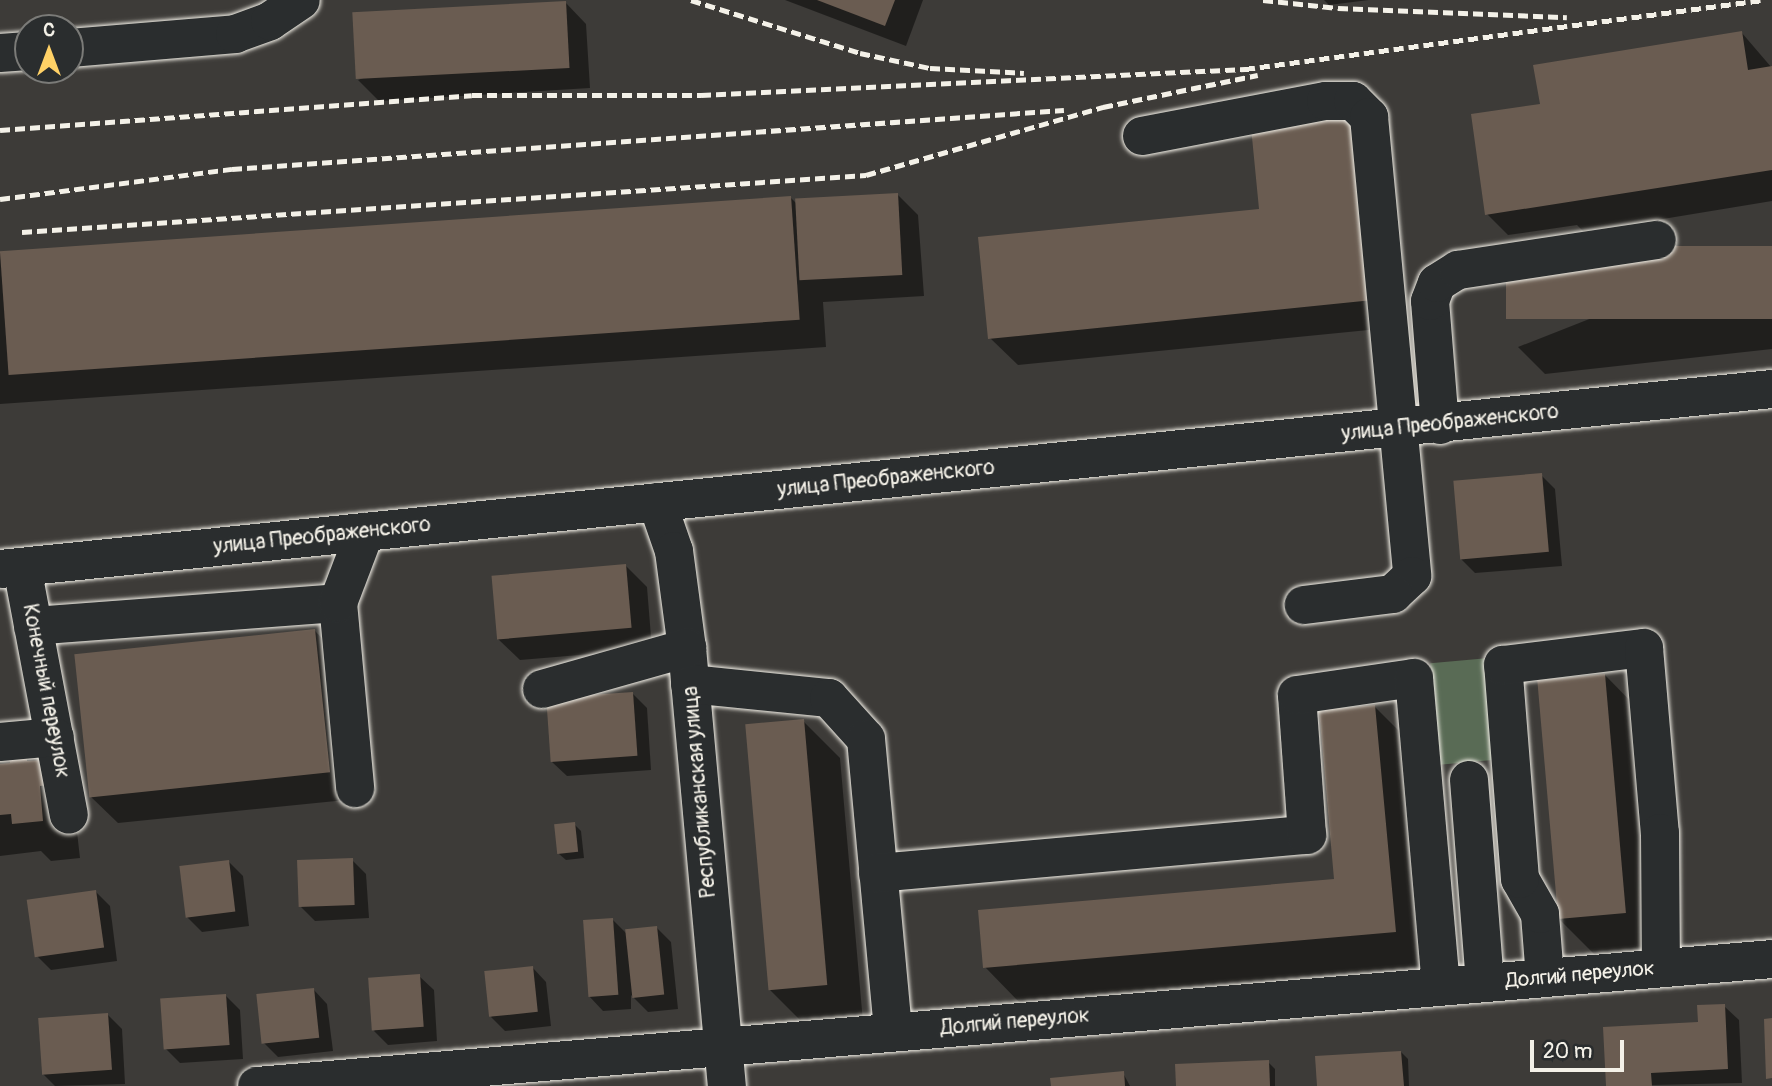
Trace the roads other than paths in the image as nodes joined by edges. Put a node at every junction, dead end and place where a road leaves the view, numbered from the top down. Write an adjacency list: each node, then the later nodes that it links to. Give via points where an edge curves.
1 (301, 0): 2 (street, via 270,20 235,34)
2 (84, 47)
3 (1142, 136): 7 (street, via 1326,101 1353,101 1369,117)
4 (1657, 240): 6 (street, via 1458,270 1437,284 1430,301)
5 (1772, 389): 6 (street, улица Преображенского)
6 (1440, 425): 7 (street, улица Преображенского)
7 (1399, 429): 8 (street, улица Преображенского); 12 (street, via 1412,576 1393,594)
8 (657, 502): 9 (street, улица Преображенского); 14 (street, Республиканская улица, via 674,551)
9 (365, 532): 10 (street, улица Преображенского); 11 (street)
10 (11, 568): 13 (street, Конечный переулок)
11 (338, 603): 13 (street); 19 (street)
12 (1304, 605)
13 (33, 626): 16 (street, Конечный переулок)
14 (688, 666): 15 (street); 21 (street, via 829,698 866,739); 28 (street, Республиканская улица)
15 (542, 689)
16 (55, 737): 17 (street); 20 (street, Конечный переулок)
17 (0, 742)
18 (1469, 780): 25 (street)
19 (355, 788)
20 (69, 815)
21 (878, 873): 26 (street, via 1307,835 1297,695 1414,678); 27 (street)
22 (1772, 959): 23 (street, Долгий переулок)
23 (1661, 968): 24 (street, Долгий переулок); 24 (street, via 1660,833 1644,648 1503,665 1520,879 1540,915)
24 (1545, 978): 25 (street, Долгий переулок)
25 (1485, 982): 26 (street, Долгий переулок)
26 (1441, 986): 27 (street, Долгий переулок)
27 (892, 1032): 28 (street, Долгий переулок)
28 (722, 1046): 29 (street, Долгий переулок); 30 (street, Республиканская улица)
29 (257, 1086)
30 (727, 1086)

